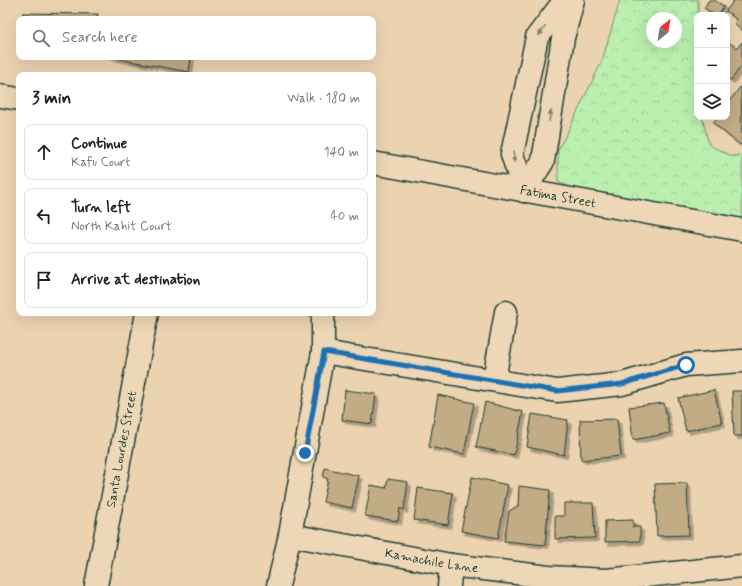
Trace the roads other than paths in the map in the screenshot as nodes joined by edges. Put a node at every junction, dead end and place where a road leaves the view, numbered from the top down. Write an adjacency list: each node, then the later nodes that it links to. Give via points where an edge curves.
1 (566, 0): 6 (street, one-way to 6, via 537,37 535,45 512,154)
2 (573, 0): 6 (street, one-way to 2, via 543,161 563,38)
3 (0, 96): 4 (street)
4 (16, 99)
5 (376, 165): 6 (street, Fatima Street)
6 (524, 191): 7 (street, Fatima Street)
7 (742, 230)
8 (506, 312): 13 (street)
9 (146, 316): 18 (street, Santa Lourdes Street)
10 (323, 316): 11 (street)
11 (324, 352): 13 (street); 14 (street)
12 (742, 361): 13 (street, via 686,365 622,384 557,391)
13 (494, 380)
14 (290, 535): 15 (street, Kamachile Lane); 19 (street)
15 (451, 565): 17 (street, Kamachile Lane); 20 (street)
16 (742, 566): 17 (street, Kamachile Lane)
17 (606, 583)
18 (96, 586)
19 (278, 586)
20 (448, 586)

